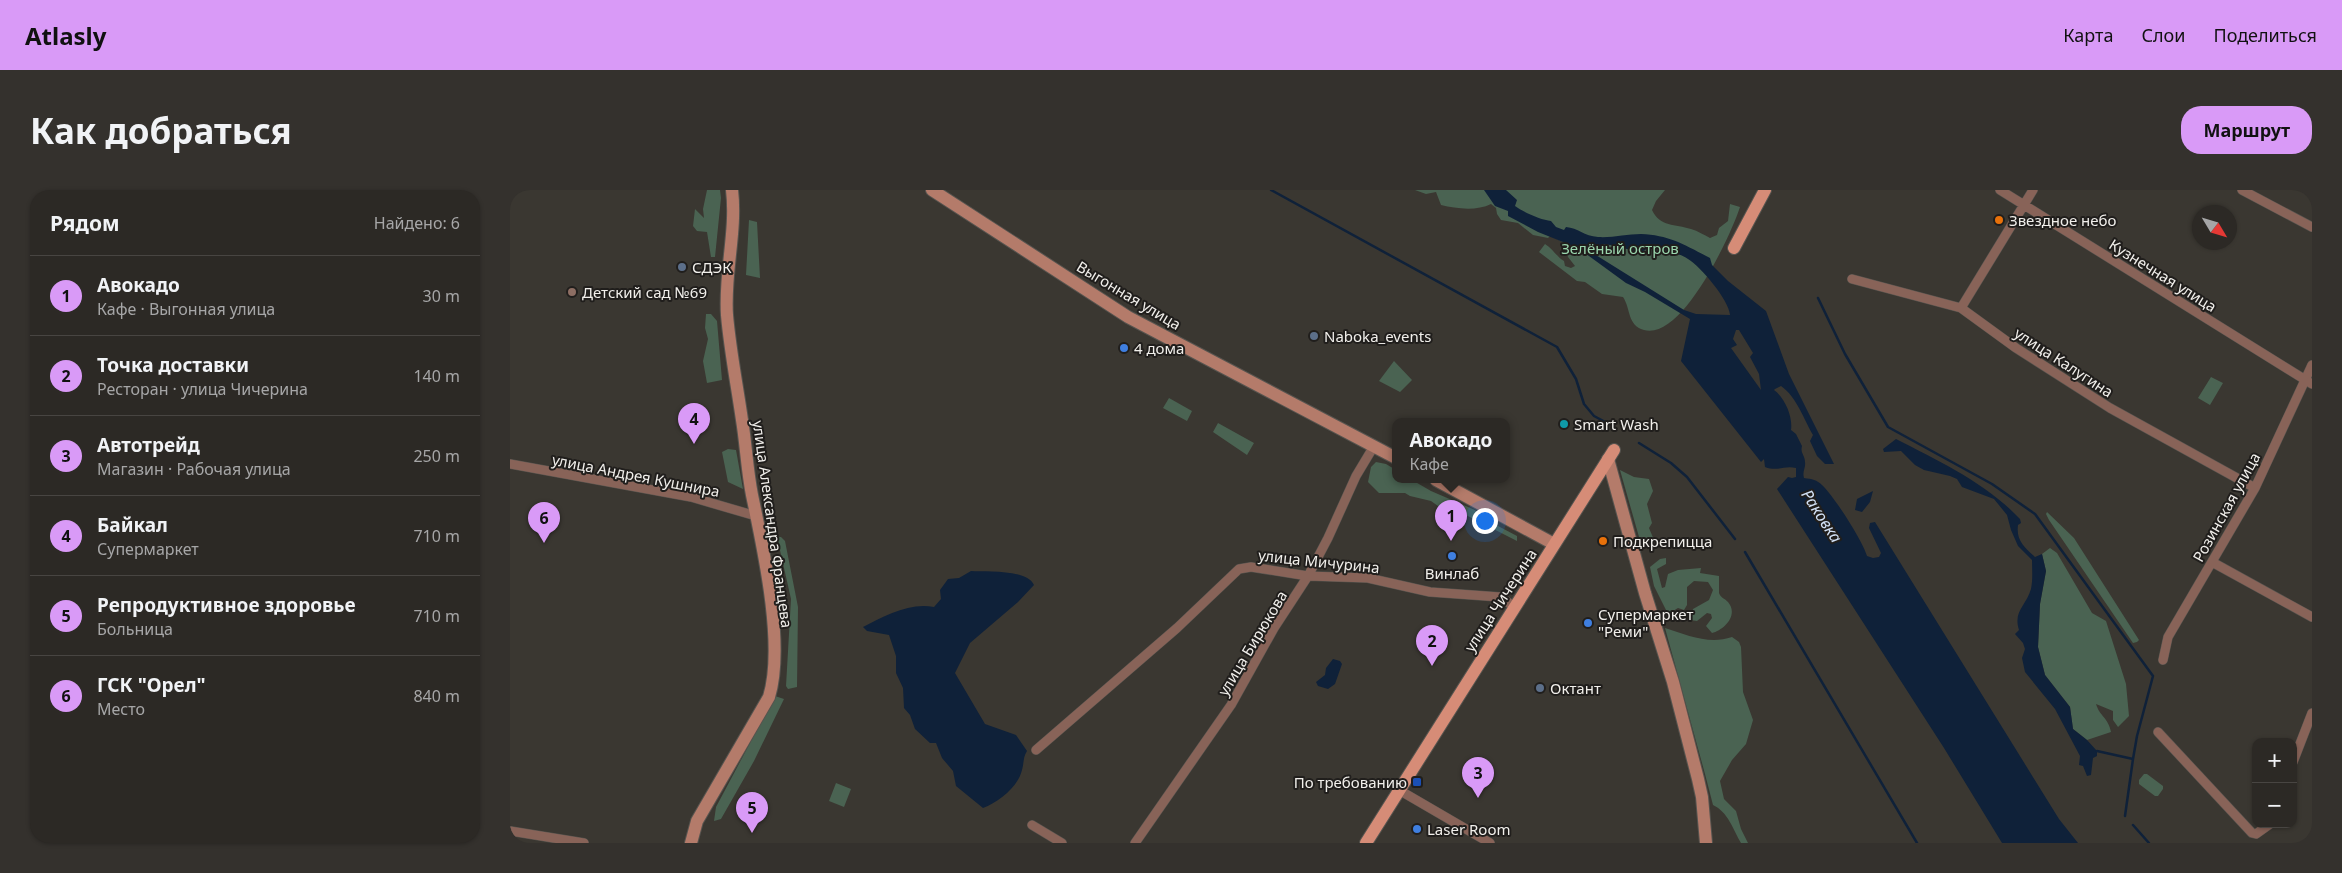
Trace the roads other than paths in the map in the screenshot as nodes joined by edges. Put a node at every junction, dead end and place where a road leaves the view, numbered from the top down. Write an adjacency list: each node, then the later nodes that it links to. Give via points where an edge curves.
1 (732, 190): 20 (street, улица Александра Францева, via 734,206 726,274 727,314)
2 (932, 190): 14 (street, Выгонная улица, via 1128,317)
3 (1764, 190): 9 (main road)
4 (2000, 190): 7 (street, Кузнечная улица)
5 (2033, 190): 7 (street)
6 (2242, 190): 8 (street)
7 (2024, 205): 11 (street); 13 (street, Кузнечная улица)
8 (2312, 227)
9 (1734, 248)
10 (1852, 279): 11 (street, улица Калугина)
11 (1961, 308): 19 (street, улица Калугина, via 2016,348 2110,408)
12 (2312, 365): 13 (street, Розинская улица)
13 (2309, 382): 19 (street, Розинская улица)
14 (1374, 446): 16 (street, Выгонная улица); 23 (street, улица Бирюкова)
15 (1611, 455): 21 (main road, улица Чичерина); 41 (street, via 1645,593 1673,682 1698,779)
16 (1392, 456)
17 (510, 464): 20 (street, улица Андрея Кушнира, via 691,497)
18 (1442, 483): 21 (street)
19 (2255, 488): 22 (street, Розинская улица)
20 (756, 516): 36 (street, улица Александра Францева, via 771,604 772,686 769,697 697,821)
21 (1554, 544): 24 (main road, улица Чичерина)
22 (2212, 562): 25 (street); 26 (street, Розинская улица, via 2168,637)
23 (1308, 576): 24 (street, улица Мичурина, via 1368,578 1430,592 1500,597); 29 (street, улица Мичурина, via 1264,568 1239,569); 38 (street, улица Бирюкова, via 1274,628 1231,705)
24 (1515, 607): 31 (main road, улица Чичерина)
25 (2312, 617)
26 (2163, 660)
27 (2312, 713): 30 (street)
28 (2158, 732): 33 (street, via 2252,833)
29 (1036, 750)
30 (2297, 752)
31 (1399, 790): 39 (main road, улица Чичерина); 40 (street)
32 (1032, 825): 37 (street)
33 (2264, 828)
34 (510, 831): 35 (street)
35 (584, 843)
36 (690, 843)
37 (1062, 843)
38 (1135, 843)
39 (1366, 843)
40 (1490, 843)
41 (1706, 843)

